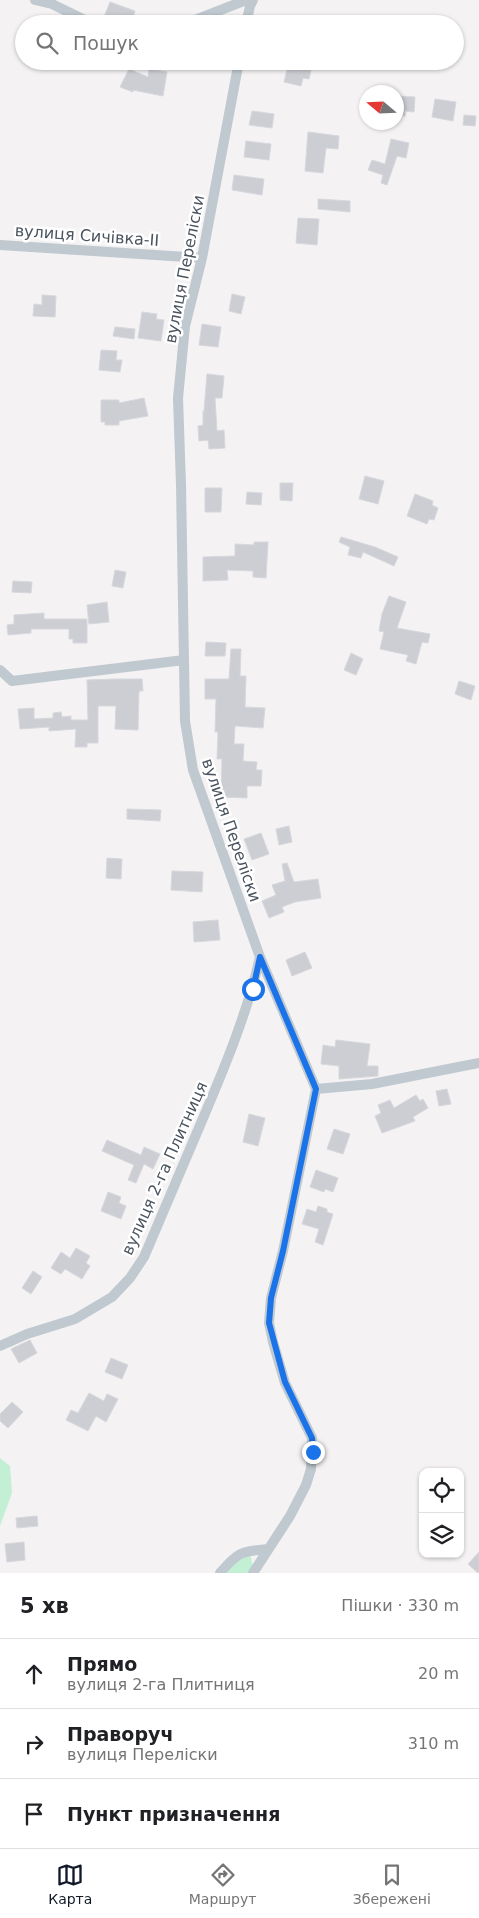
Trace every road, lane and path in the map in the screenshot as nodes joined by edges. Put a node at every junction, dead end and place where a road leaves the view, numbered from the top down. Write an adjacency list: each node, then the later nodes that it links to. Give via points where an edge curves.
1 (35, 0): 4 (street)
2 (246, 0): 5 (street)
3 (253, 0): 6 (street)
4 (75, 15)
5 (208, 15)
6 (248, 15)
7 (237, 70): 9 (street, вулиця Переліски)
8 (0, 245): 9 (street, вулиця Сичівка-II)
9 (202, 258): 10 (street, вулиця Переліски, via 185,326 178,398)
10 (184, 660): 11 (street, via 12,681); 12 (street, вулиця Переліски, via 185,720 193,770)
11 (0, 670)
12 (260, 957): 14 (street, вулиця Переліски); 15 (street, вулиця 2-га Плитниця, via 244,1016 215,1090 144,1257 130,1278 112,1297 75,1319)
13 (479, 1063): 14 (street, via 372,1084)
14 (316, 1089): 16 (street, via 271,1298 269,1323 285,1382 312,1438 311,1469 290,1516)
15 (0, 1346)
16 (268, 1549): 17 (street, via 245,1550); 18 (street)
17 (220, 1573)
18 (254, 1573)

